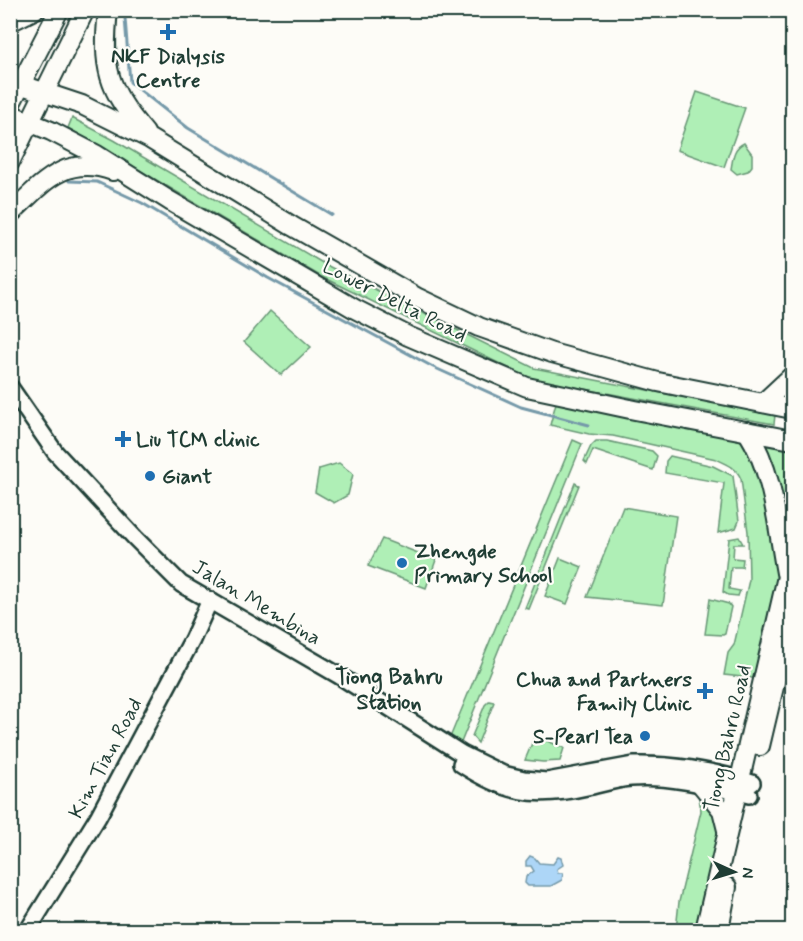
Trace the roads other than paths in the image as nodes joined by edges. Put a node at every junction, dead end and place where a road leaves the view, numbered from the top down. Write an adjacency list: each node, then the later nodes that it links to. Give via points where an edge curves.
1 (34, 10): 5 (main road)
2 (59, 10): 6 (main road)
3 (85, 10): 7 (main road)
4 (108, 10): 11 (main road, via 108,75 125,110)
5 (10, 22)
6 (15, 83): 7 (main road, Lower Delta Road); 8 (main road)
7 (45, 93): 10 (main road); 11 (main road, Lower Delta Road, via 82,105)
8 (10, 105)
9 (10, 114): 10 (main road, Lower Delta Road)
10 (31, 122): 12 (main road); 13 (main road, Lower Delta Road, via 97,155)
11 (150, 139): 18 (main road, Lower Delta Road, via 365,268 479,327 552,353 637,376)
12 (10, 162)
13 (127, 175): 14 (main road, via 90,166 64,169); 20 (main road, Lower Delta Road, via 355,309 526,387)
14 (10, 214)
15 (792, 376): 18 (main road)
16 (10, 387): 24 (street, Jalan Membina, via 55,452 135,538 182,584)
17 (10, 398): 24 (street, Jalan Membina, via 50,455 158,572 178,590)
18 (763, 403): 19 (main road, Lower Delta Road)
19 (792, 410)
20 (747, 431): 21 (main road, Lower Delta Road); 23 (main road, via 769,479)
21 (792, 440)
22 (792, 555): 23 (main road, Tiong Bahru Road)
23 (787, 576): 28 (main road, Tiong Bahru Road)
24 (208, 603): 26 (street, Jalan Membina); 30 (street, Kim Tian Road, via 98,817)
25 (792, 611): 28 (main road, Tiong Bahru Road)
26 (469, 764): 27 (street, Jalan Membina, via 494,783 530,793 551,794 628,778); 28 (street, Jalan Membina, via 547,782 623,767 666,766)
27 (700, 783): 28 (street, Jalan Membina); 29 (main road, via 722,810)
28 (744, 787): 29 (main road, Tiong Bahru Road); 32 (main road, Tiong Bahru Road)
29 (728, 835): 31 (main road, Tiong Bahru Road)
30 (28, 930)
31 (705, 930)
32 (719, 930)

